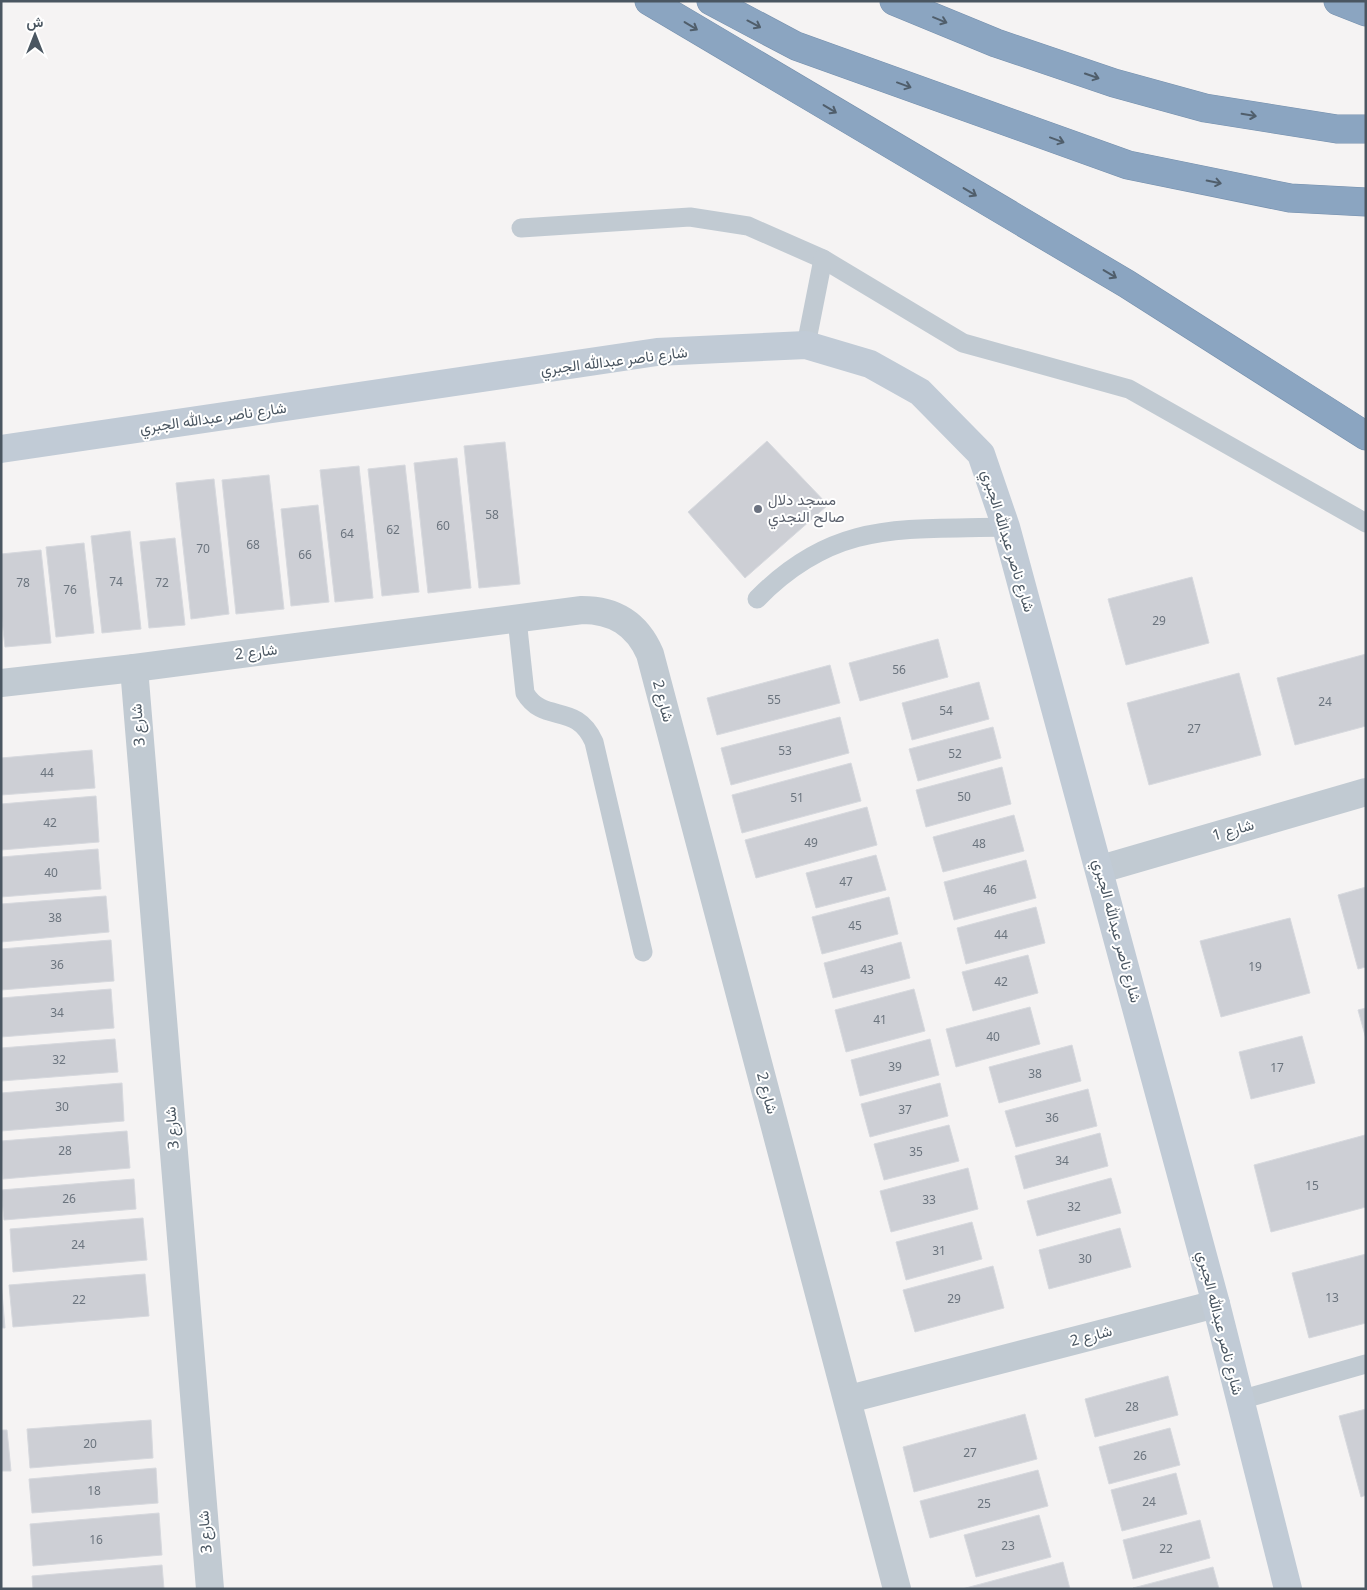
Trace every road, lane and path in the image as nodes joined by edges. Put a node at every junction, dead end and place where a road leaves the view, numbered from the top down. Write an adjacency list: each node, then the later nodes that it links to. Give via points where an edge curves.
1 (648, 1): 11 (highway, one-way to 11, via 1127,284)
2 (711, 1): 7 (highway, one-way to 7, via 796,46 1128,165 1290,198)
3 (894, 1): 6 (highway, one-way to 6, via 996,43 1114,83 1205,108 1337,129)
4 (1338, 1): 5 (highway)
5 (1366, 12)
6 (1366, 129)
7 (1366, 202)
8 (521, 228): 9 (lane, via 690,217 748,226)
9 (823, 259): 10 (lane); 13 (lane, via 963,343 1129,389)
10 (806, 346): 12 (street, شارع ناصر عبدالله الجبري, via 657,352); 14 (street, شارع ناصر عبدالله الجبري, via 870,364 920,392 981,454)
11 (1366, 436)
12 (1, 449)
13 (1366, 523)
14 (1006, 527): 15 (lane, via 865,534 816,552 794,565); 20 (street, شارع ناصر عبدالله الجبري)
15 (756, 599)
16 (517, 619): 17 (street, شارع 2); 21 (lane, via 525,693 530,703 540,709 572,717 585,727 594,742); 24 (street, شارع 2, via 582,610 610,613 635,629 650,654)
17 (134, 668): 18 (street, شارع 2); 26 (street, شارع 3)
18 (1, 683)
19 (1366, 792): 20 (street, شارع 1)
20 (1101, 869): 22 (street, شارع ناصر عبدالله الجبري)
21 (643, 952)
22 (1216, 1304): 24 (street, شارع 2); 25 (street, شارع ناصر عبدالله الجبري)
23 (1366, 1364): 25 (lane)
24 (848, 1399): 27 (street, شارع 2)
25 (1240, 1400): 28 (street, شارع ناصر عبدالله الجبري)
26 (210, 1589)
27 (897, 1589)
28 (1288, 1589)

